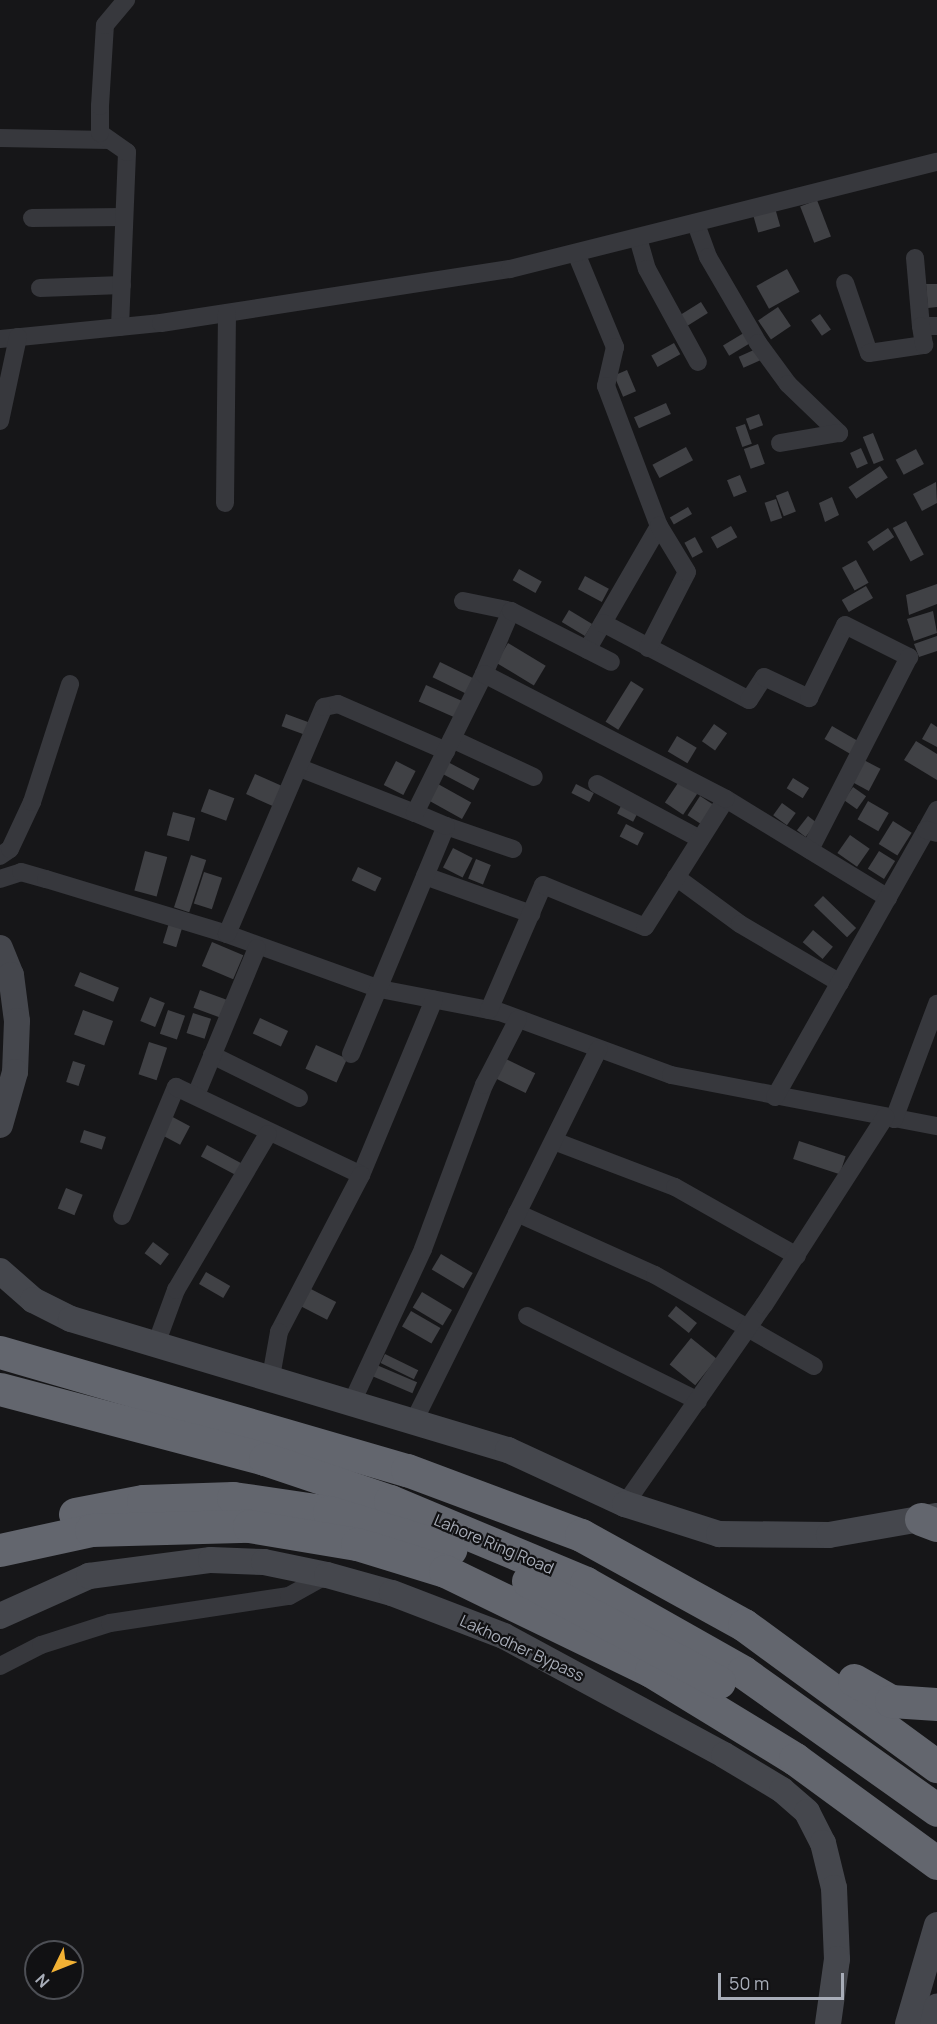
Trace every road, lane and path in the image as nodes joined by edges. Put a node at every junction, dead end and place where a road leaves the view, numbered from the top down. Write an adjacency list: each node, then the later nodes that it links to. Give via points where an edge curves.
1 (126, 0): 3 (street, via 105,25 100,133)
2 (0, 138): 3 (street)
3 (109, 140): 6 (street, via 126,152)
4 (937, 162): 7 (street)
5 (32, 218): 6 (street)
6 (124, 218): 12 (street)
7 (696, 224): 8 (street); 21 (street, via 708,257 758,343 788,384 839,432)
8 (638, 238): 9 (street); 19 (street, via 647,269)
9 (576, 253): 14 (street, via 510,269); 23 (street, via 615,347 606,386)
10 (915, 258): 15 (street)
11 (845, 283): 15 (street, via 869,353 924,345)
12 (122, 285): 13 (street); 16 (street)
13 (40, 288)
14 (226, 313): 16 (street); 22 (street)
15 (929, 326)
16 (120, 327): 17 (street)
17 (18, 337): 18 (street); 20 (street)
18 (0, 339)
19 (698, 362)
20 (0, 422)
21 (780, 443)
22 (225, 503)
23 (659, 526): 26 (street); 27 (street, via 687,572)
24 (463, 601): 25 (street)
25 (511, 611): 28 (street); 30 (street)
26 (603, 623): 27 (street); 28 (street)
27 (648, 648): 43 (street, via 749,700 764,677 809,698 845,625 909,657)
28 (587, 650): 29 (street)
29 (611, 662)
30 (484, 674): 32 (street); 36 (street)
31 (70, 684): 44 (street, via 32,802 10,849)
32 (449, 745): 33 (street, via 328,704); 34 (street); 38 (street)
33 (300, 768): 38 (street); 50 (street)
34 (534, 777)
35 (597, 784): 41 (street)
36 (726, 799): 41 (street); 43 (street)
37 (937, 810): 40 (street)
38 (415, 813): 39 (street)
39 (446, 826): 42 (street); 45 (street)
40 (931, 832): 48 (street)
41 (700, 839): 46 (street)
42 (513, 849)
43 (810, 850): 48 (street)
44 (0, 856)
45 (425, 876): 49 (street); 54 (street)
46 (676, 877): 49 (street, via 645,927 543,885); 53 (street, via 740,924)
47 (0, 879): 50 (street, via 21,872)
48 (888, 898): 53 (street)
49 (531, 914): 57 (street)
50 (227, 934): 52 (street)
51 (0, 948): 66 (main road, via 11,975 17,1021 15,1072)
52 (258, 948): 54 (street); 61 (street)
53 (840, 983): 63 (street)
54 (380, 989): 55 (street); 60 (street)
55 (434, 1000): 57 (street); 70 (street)
56 (937, 1004): 65 (street)
57 (489, 1010): 58 (street)
58 (518, 1019): 59 (street); 83 (street, via 484,1085 423,1249)
59 (599, 1049): 63 (street, via 671,1075); 69 (street)
60 (351, 1054)
61 (212, 1056): 62 (street); 64 (street)
62 (196, 1095): 68 (street); 72 (street, via 176,1087)
63 (775, 1097): 65 (street)
64 (299, 1098)
65 (890, 1118): 67 (street); 73 (street)
66 (0, 1125)
67 (937, 1126)
68 (268, 1134): 70 (street); 78 (street, via 176,1290)
69 (554, 1141): 71 (street); 73 (street, via 675,1187)
70 (361, 1175): 81 (street, via 279,1332)
71 (517, 1213): 76 (street, via 656,1275); 85 (street)
72 (122, 1216)
73 (797, 1256): 76 (street)
74 (0, 1271): 78 (main road, via 33,1300)
75 (526, 1316): 84 (street)
76 (749, 1328): 80 (street); 84 (street)
77 (0, 1329): 86 (highway, via 196,1388)
78 (155, 1347): 81 (main road)
79 (0, 1352): 86 (highway)
80 (814, 1366)
81 (271, 1377): 83 (main road)
82 (0, 1389): 97 (highway, Lahore Ring Road, via 266,1459 495,1543 690,1638)
83 (353, 1400): 85 (main road)
84 (698, 1401): 88 (street)
85 (415, 1419): 88 (main road, via 508,1450)
86 (275, 1431): 87 (highway)
87 (333, 1446): 95 (highway, via 412,1454 542,1504 707,1586 876,1694 909,1705); 96 (highway, via 581,1535 661,1577 821,1677)
88 (625, 1504): 89 (main road, via 719,1534 770,1538 829,1535)
89 (932, 1520)
90 (0, 1536): 97 (highway, via 104,1506 189,1498 284,1504 364,1521 493,1565 551,1592 668,1653 802,1735)
91 (0, 1550): 99 (highway, via 91,1530 249,1526 357,1544 445,1571 651,1671 795,1759)
92 (327, 1575): 93 (main road, Lakhodher Bypass, via 264,1562 173,1562 89,1576); 94 (street, via 289,1596 110,1623 41,1645); 102 (main road, Lakhodher Bypass, via 392,1593 504,1636 724,1755 807,1812 824,1843 836,1899 837,1959)
93 (0, 1616)
94 (0, 1666)
95 (937, 1704)
96 (937, 1766)
97 (884, 1770): 98 (highway, Lahore Ring Road)
98 (937, 1810)
99 (937, 1863)
100 (936, 1928): 103 (main road)
101 (937, 2006): 104 (main road)
102 (828, 2024)
103 (908, 2024)
104 (933, 2024)

